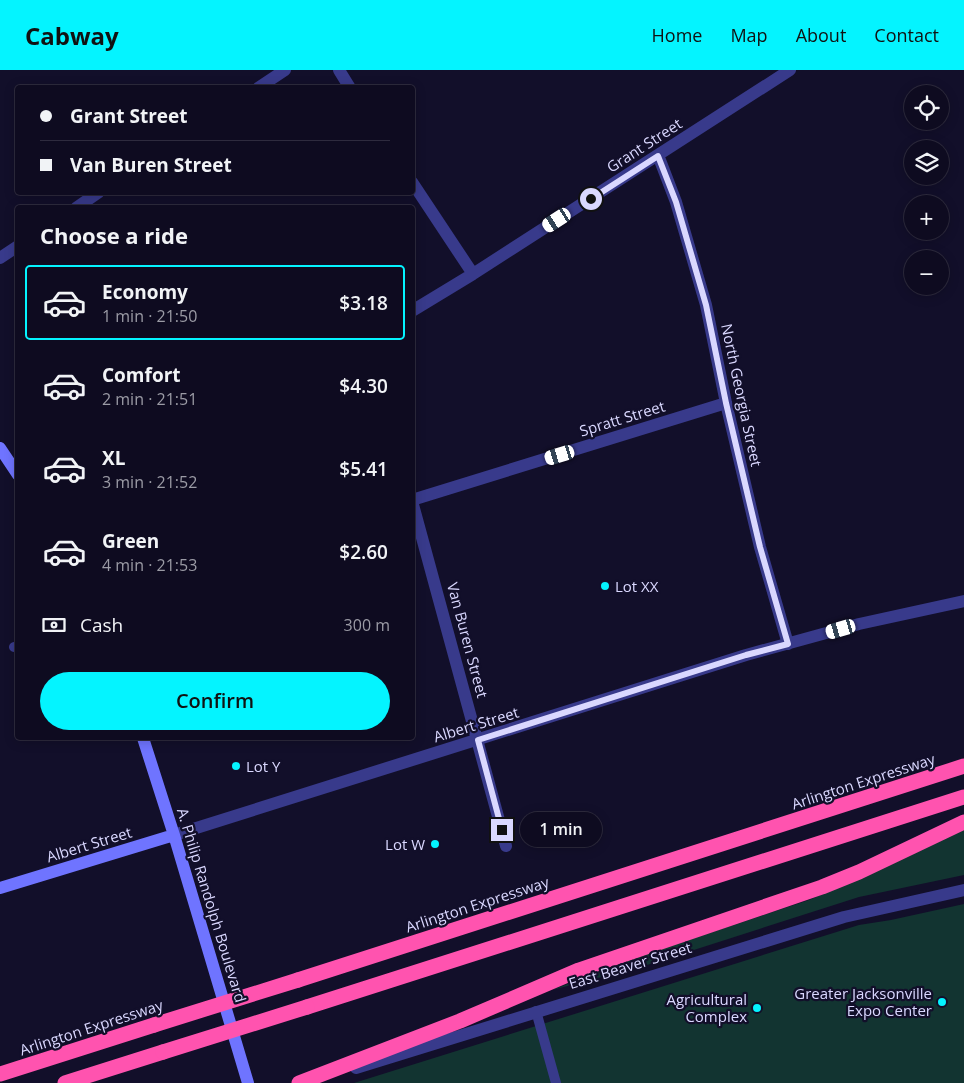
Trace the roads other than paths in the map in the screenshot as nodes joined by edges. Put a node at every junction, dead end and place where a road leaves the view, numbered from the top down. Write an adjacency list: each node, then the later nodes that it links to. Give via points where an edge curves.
1 (285, 70): 4 (street)
2 (339, 70): 5 (street)
3 (790, 70): 6 (street, Grant Street)
4 (262, 85)
5 (348, 85)
6 (658, 156): 12 (street, Grant Street); 14 (street, North Georgia Street, via 676,202 706,305)
7 (415, 187): 12 (street)
8 (95, 195): 9 (street)
9 (80, 205)
10 (15, 248): 11 (street)
11 (0, 258)
12 (473, 274): 13 (street, Grant Street)
13 (415, 309)
14 (726, 403): 17 (street, Spratt Street); 20 (street, North Georgia Street, via 760,547)
15 (0, 448): 16 (street)
16 (15, 470)
17 (415, 500)
18 (415, 512): 22 (street, Van Buren Street)
19 (964, 601): 20 (street, Albert Street, via 859,624)
20 (788, 644): 22 (street, Albert Street)
21 (144, 740): 26 (street, A. Philip Randolph Boulevard)
22 (478, 740): 26 (street, Albert Street); 27 (street, Van Buren Street)
23 (964, 766): 31 (highway, Arlington Expressway, bridge)
24 (964, 797): 32 (highway, bridge)
25 (964, 822): 34 (highway, via 822,887 579,970 460,1021)
26 (174, 835): 28 (street, Albert Street); 33 (street, A. Philip Randolph Boulevard)
27 (506, 846)
28 (0, 888)
29 (964, 890): 30 (street, East Beaver Street, via 844,917)
30 (536, 1011): 35 (street, East Beaver Street); 36 (lane)
31 (0, 1074)
32 (65, 1083)
33 (248, 1083)
34 (299, 1083)
35 (308, 1083)
36 (556, 1083)

